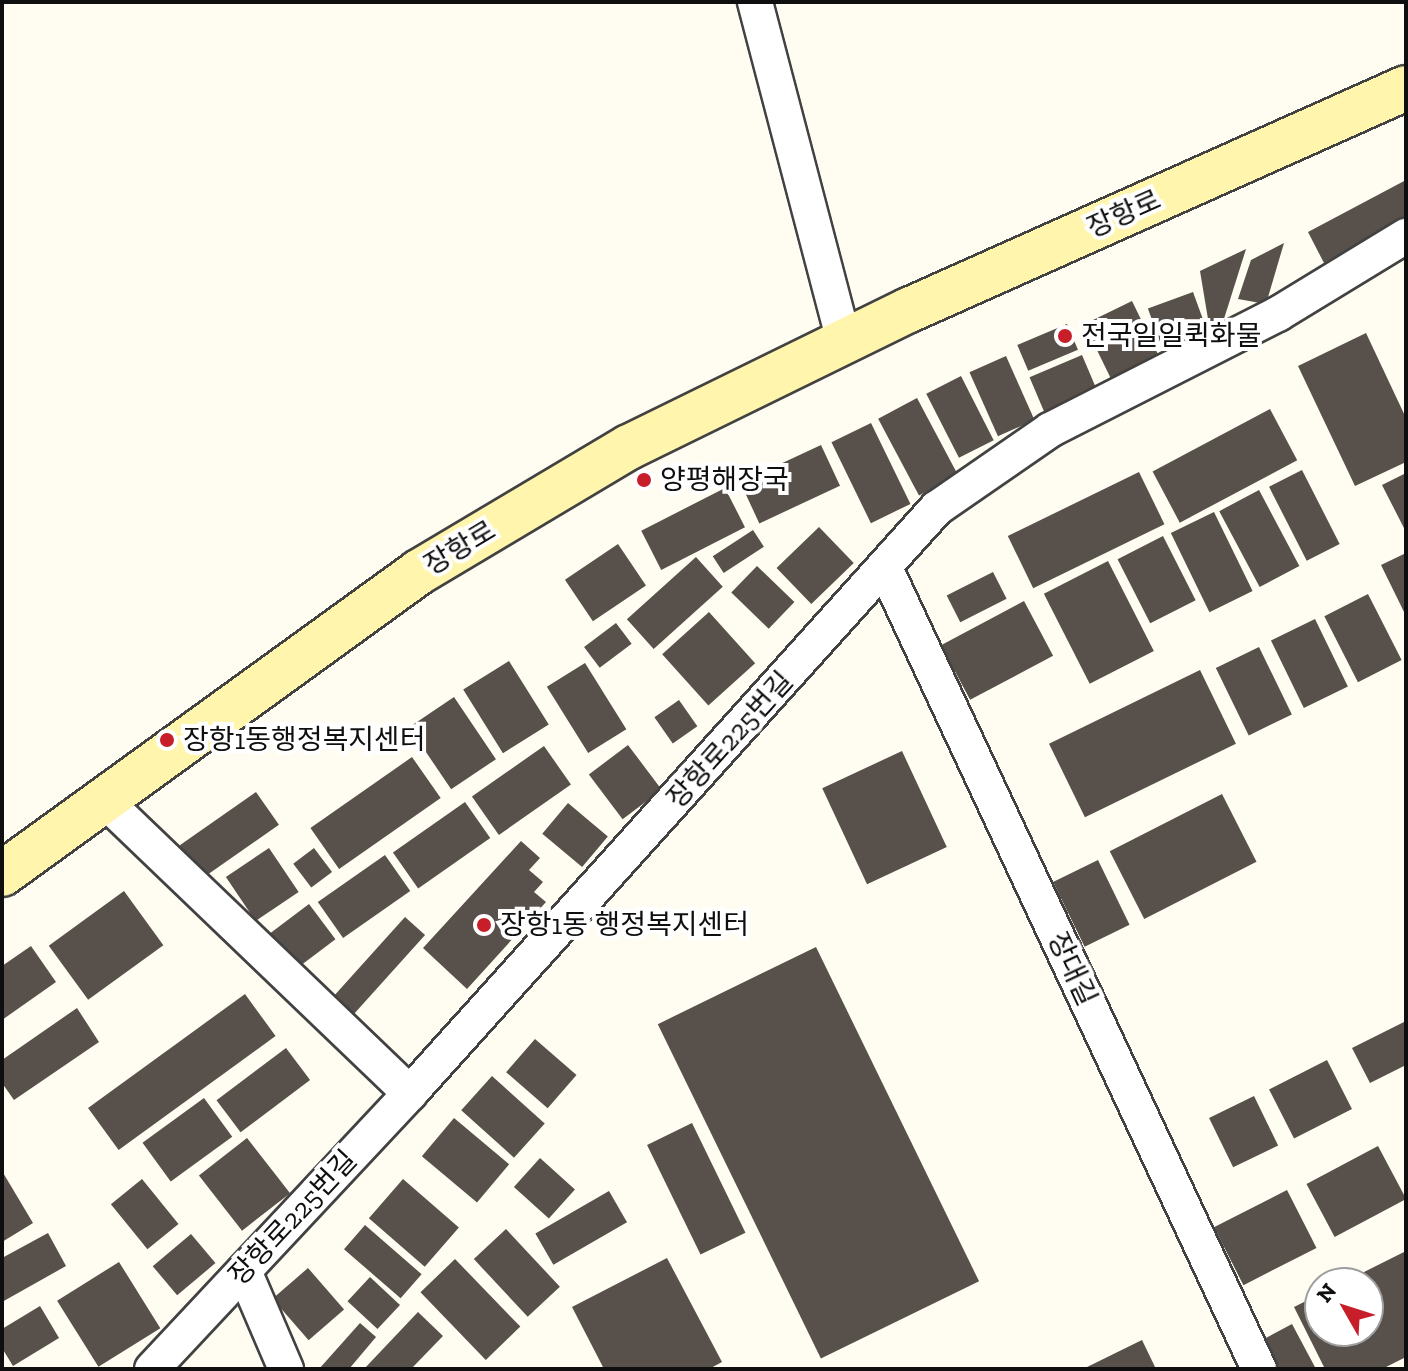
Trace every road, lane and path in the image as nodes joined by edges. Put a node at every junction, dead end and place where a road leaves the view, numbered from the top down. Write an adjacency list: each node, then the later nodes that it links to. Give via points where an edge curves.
1 (755, 2): 4 (street)
2 (1406, 88): 4 (main road, 장항로)
3 (1406, 236): 5 (street, 장항로225번길, via 1278,314 1050,430 937,508)
4 (844, 342): 6 (main road, 장항로, via 629,447 419,572)
5 (885, 568): 8 (street, 장항로225번길); 12 (street, 장대길)
6 (104, 800): 7 (main road, 장항로); 8 (street)
7 (3, 867)
8 (410, 1093): 9 (street, 장항로225번길)
9 (244, 1271): 10 (street, 장항로225번길); 11 (street)
10 (152, 1369)
11 (286, 1369)
12 (1259, 1369)

